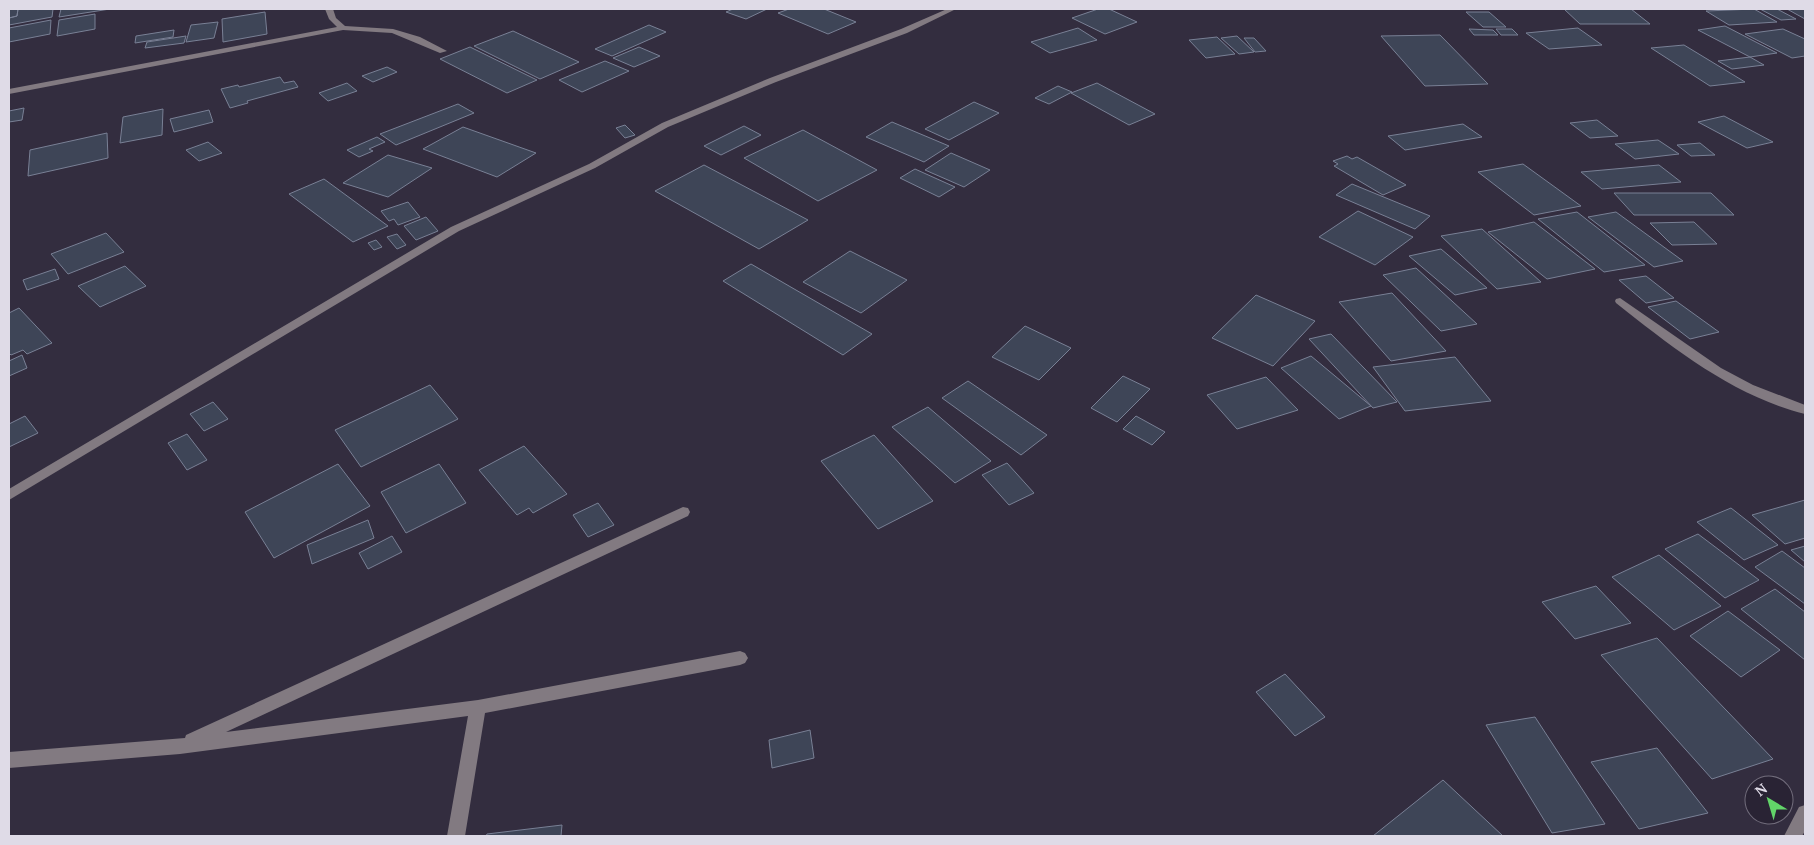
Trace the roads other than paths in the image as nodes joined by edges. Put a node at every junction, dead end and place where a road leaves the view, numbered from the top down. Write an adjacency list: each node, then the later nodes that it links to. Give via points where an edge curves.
1 (329, 9): 3 (street, via 333,20)
2 (952, 9): 8 (street, via 665,125 592,166 455,229)
3 (342, 28): 4 (street, via 393,31); 5 (street)
4 (443, 51)
5 (9, 92)
6 (1620, 301): 7 (street, via 1718,372)
7 (1805, 410)
8 (9, 495)
9 (683, 512): 12 (street)
10 (740, 658): 11 (street)
11 (478, 707): 12 (street); 15 (street)
12 (180, 746): 13 (street)
13 (9, 760)
14 (1805, 813): 16 (street)
15 (456, 836)
16 (1793, 836)

